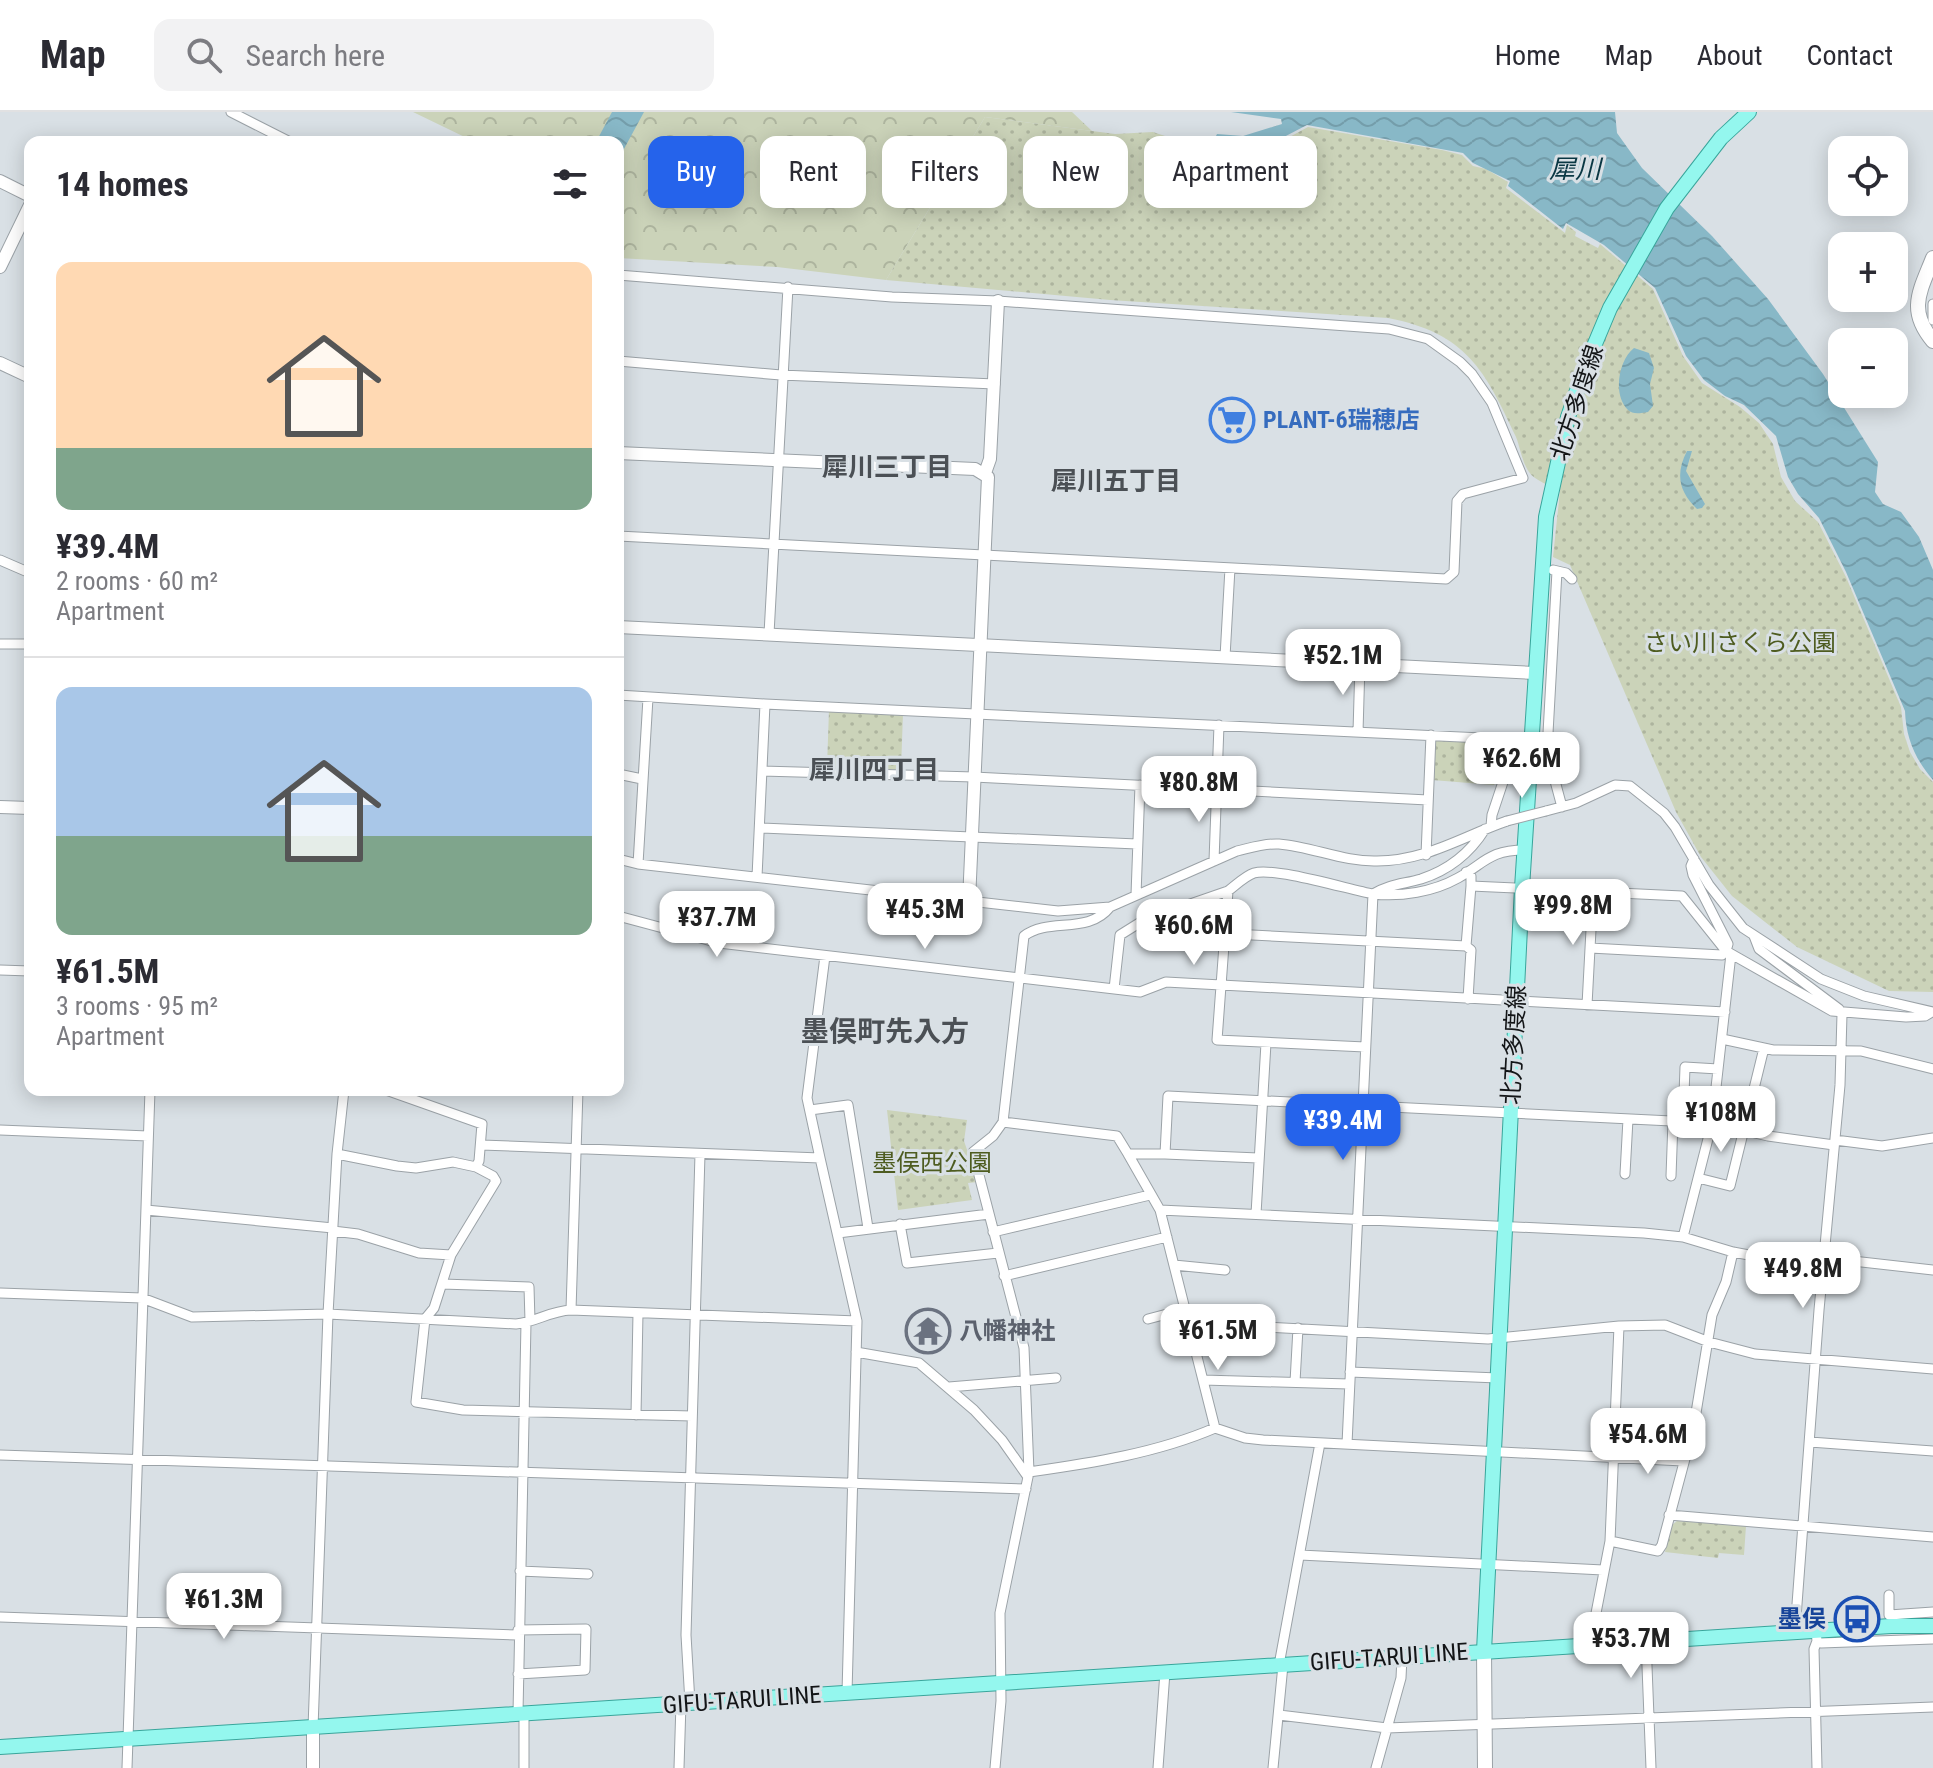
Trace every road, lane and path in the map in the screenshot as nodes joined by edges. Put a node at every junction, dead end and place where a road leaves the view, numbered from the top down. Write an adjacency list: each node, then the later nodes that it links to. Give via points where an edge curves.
1 (231, 112): 3 (street)
2 (1749, 112): 29 (main road, 北方多度線, via 1721,138 1667,208 1610,308 1568,417 1548,505)
3 (278, 136)
4 (0, 181): 5 (street)
5 (24, 193)
6 (24, 217): 8 (street)
7 (1933, 258): 14 (main road, via 1917,310)
8 (0, 267)
9 (624, 275): 10 (street)
10 (788, 287): 11 (street); 18 (street)
11 (998, 301): 19 (street); 27 (street, via 1389,329 1428,339 1483,387 1523,478 1463,494 1457,501 1451,577)
12 (1933, 304): 13 (street)
13 (1933, 320)
14 (1933, 341)
15 (624, 362): 18 (street)
16 (0, 363): 17 (street)
17 (24, 374)
18 (781, 375): 19 (street); 21 (street)
19 (995, 384): 22 (street)
20 (624, 453): 21 (street)
21 (777, 459): 22 (street); 24 (street)
22 (985, 473): 25 (street, via 990,484)
23 (624, 536): 24 (street)
24 (773, 544): 25 (street); 32 (street)
25 (986, 556): 27 (street); 35 (street)
26 (0, 560): 28 (street)
27 (1230, 568): 36 (street)
28 (24, 570)
29 (1549, 570): 30 (street); 38 (main road, 北方多度線); 54 (street, via 1547,751)
30 (1572, 579)
31 (624, 627): 32 (street)
32 (769, 634): 35 (street)
33 (0, 644): 34 (street)
34 (24, 644)
35 (981, 645): 36 (street); 42 (street)
36 (1225, 657): 37 (street)
37 (1360, 663): 38 (street); 44 (street)
38 (1534, 673): 60 (main road, 北方多度線)
39 (624, 696): 40 (street)
40 (648, 698): 41 (street); 49 (street)
41 (765, 704): 42 (street); 46 (street)
42 (978, 712): 43 (street); 48 (street)
43 (1219, 725): 44 (street); 51 (street)
44 (1358, 732): 45 (street)
45 (1431, 735): 52 (street); 57 (street, via 1503,739 1510,744)
46 (762, 771): 48 (street); 56 (street)
47 (624, 775): 49 (street)
48 (974, 777): 50 (street); 58 (street)
49 (642, 779): 65 (street)
50 (1140, 785): 51 (street); 59 (street)
51 (1217, 789): 52 (street); 64 (street)
52 (1428, 800): 61 (street)
53 (0, 807): 55 (street)
54 (1562, 807): 57 (street, bridge); 62 (street, via 1615,785 1630,786 1664,813)
55 (24, 808)
56 (760, 828): 58 (street); 67 (street)
57 (1488, 828): 61 (street); 72 (street, via 1442,871)
58 (972, 838): 59 (street); 74 (street)
59 (1137, 844): 73 (street)
60 (1525, 850): 66 (street, via 1487,857); 69 (main road, 北方多度線)
61 (1426, 855): 64 (street, via 1374,862 1278,844 1247,848)
62 (1694, 859): 79 (street, via 1725,908); 83 (street, via 1693,875)
63 (624, 860): 65 (street)
64 (1214, 861): 73 (street)
65 (638, 864): 67 (street)
66 (1466, 872): 68 (street); 72 (street, via 1422,891)
67 (757, 877): 74 (street)
68 (1471, 886): 69 (street); 81 (street)
69 (1522, 888): 71 (street); 92 (main road, 北方多度線)
70 (1228, 891): 72 (street, via 1263,872); 76 (street); 78 (street)
71 (1593, 892): 82 (street); 83 (street, via 1682,896)
72 (1373, 894): 80 (street)
73 (1136, 895): 75 (street)
74 (969, 901): 75 (street, via 1058,911)
75 (1110, 907): 87 (street, via 1092,922 1024,936)
76 (1169, 912): 78 (street, via 1174,931); 89 (street, via 1120,935)
77 (624, 918): 84 (street, via 719,943)
78 (1224, 934): 80 (street); 88 (street)
79 (1754, 936): 95 (street, via 1848,991); 96 (street, via 1759,949)
80 (1370, 941): 81 (street); 90 (street)
81 (1466, 946): 91 (street, via 1471,950)
82 (1590, 948): 83 (street); 93 (street)
83 (1728, 952): 94 (street); 96 (street)
84 (825, 956): 87 (street); 110 (street, via 807,1098)
85 (0, 970): 86 (street)
86 (24, 971)
87 (1020, 979): 89 (street); 113 (street)
88 (1220, 985): 89 (street, via 1166,982 1140,992); 90 (street); 98 (street, via 1217,1040)
89 (1114, 989)
90 (1367, 993): 91 (street); 99 (street)
91 (1468, 999): 92 (street)
92 (1517, 1001): 93 (street); 111 (main road, 北方多度線)
93 (1587, 1005): 94 (street)
94 (1725, 1012): 97 (street)
95 (1933, 1012): 96 (street, via 1906,1017)
96 (1842, 1014): 101 (street)
97 (1722, 1039): 100 (street); 102 (street)
98 (1266, 1043): 99 (street); 108 (street)
99 (1365, 1047): 109 (street)
100 (1764, 1048): 101 (street); 117 (street)
101 (1842, 1049): 103 (street); 120 (street)
102 (1718, 1069): 114 (street, via 1685,1067); 115 (street)
103 (1933, 1069)
104 (150, 1096): 118 (street)
105 (343, 1096): 123 (street)
106 (404, 1096): 121 (street, via 482,1124)
107 (578, 1096): 122 (street)
108 (1263, 1102): 109 (street); 126 (street, via 1168,1096); 128 (street)
109 (1363, 1107): 111 (street); 138 (street)
110 (810, 1110): 127 (street); 141 (street, via 848,1105)
111 (1510, 1113): 112 (street); 140 (main road, 北方多度線)
112 (1628, 1119): 114 (street); 130 (street)
113 (1003, 1122): 125 (street, via 1117,1136); 136 (street, via 973,1152)
114 (1678, 1122): 115 (street); 131 (street)
115 (1712, 1123): 117 (street); 132 (street)
116 (0, 1130): 118 (street)
117 (1744, 1130): 120 (street); 132 (street, via 1730,1186)
118 (148, 1136): 134 (street)
119 (1933, 1138): 120 (street, via 1882,1146)
120 (1835, 1143): 150 (street)
121 (481, 1145): 122 (street); 129 (street)
122 (576, 1150): 124 (street); 159 (street)
123 (337, 1154): 129 (street, via 416,1168 453,1162); 142 (street)
124 (700, 1154): 127 (street); 162 (street)
125 (1128, 1154): 126 (street); 133 (street)
126 (1165, 1154): 128 (street)
127 (820, 1158): 144 (street)
128 (1258, 1158): 137 (street)
129 (476, 1167): 149 (street, via 496,1181)
130 (1625, 1174)
131 (1671, 1176)
132 (1698, 1178): 146 (street)
133 (1150, 1195): 135 (street); 143 (street)
134 (146, 1210): 142 (street); 157 (street)
135 (1160, 1210): 137 (street); 145 (street)
136 (989, 1214): 139 (street); 143 (street)
137 (1256, 1214): 138 (street)
138 (1357, 1220): 140 (street); 170 (street)
139 (900, 1224): 141 (street); 148 (street, via 907,1263)
140 (1505, 1227): 146 (street); 171 (main road, 北方多度線)
141 (868, 1228): 144 (street)
142 (333, 1230): 149 (street, via 419,1253); 161 (street)
143 (993, 1232): 148 (street)
144 (838, 1233): 165 (street)
145 (1167, 1237): 151 (street); 154 (street)
146 (1683, 1237): 147 (street)
147 (1733, 1252): 150 (street); 172 (street, via 1712,1315)
148 (998, 1253): 154 (street)
149 (451, 1255): 155 (street)
150 (1826, 1261): 153 (street); 174 (street)
151 (1174, 1265): 152 (street); 158 (street)
152 (1225, 1270)
153 (1933, 1270)
154 (1004, 1276): 180 (street, via 1024,1348)
155 (442, 1284): 163 (street); 166 (street, via 529,1287)
156 (0, 1293): 157 (street)
157 (142, 1298): 161 (street, via 192,1317); 195 (street)
158 (1186, 1309): 164 (street); 167 (street)
159 (571, 1310): 160 (street); 166 (street)
160 (638, 1313): 162 (street); 185 (street)
161 (328, 1314): 163 (street); 197 (street)
162 (695, 1315): 165 (street); 186 (street)
163 (425, 1319): 166 (street); 184 (street, via 416,1402)
164 (1148, 1319)
165 (857, 1321): 173 (street)
166 (528, 1322): 184 (street)
167 (1190, 1323): 169 (street); 179 (street)
168 (1619, 1326): 171 (street); 172 (street, via 1671,1326); 194 (street)
169 (1298, 1328): 170 (street); 181 (street)
170 (1352, 1331): 171 (street); 176 (street)
171 (1500, 1338): 178 (main road, 北方多度線)
172 (1709, 1342): 174 (street, via 1755,1354); 196 (street)
173 (856, 1352): 183 (street, via 919,1363); 201 (street)
174 (1816, 1360): 175 (street); 188 (street)
175 (1933, 1369)
176 (1350, 1372): 178 (street); 182 (street)
177 (1056, 1378): 180 (street)
178 (1498, 1378): 192 (main road, 北方多度線)
179 (1203, 1380): 181 (street); 187 (street)
180 (1027, 1381): 183 (street); 199 (street)
181 (1295, 1382): 182 (street)
182 (1349, 1384): 190 (street)
183 (949, 1387): 199 (street)
184 (525, 1412): 185 (street); 198 (street)
185 (636, 1415): 186 (street)
186 (692, 1416): 200 (street)
187 (1215, 1428): 189 (street, via 1245,1438); 199 (street, via 1186,1441)
188 (1810, 1442): 191 (street); 204 (street)
189 (1320, 1443): 190 (street); 207 (street)
190 (1347, 1444): 192 (street)
191 (1933, 1451)
192 (1493, 1453): 194 (street); 208 (main road, 北方多度線)
193 (0, 1455): 195 (street)
194 (1614, 1458): 196 (street); 206 (street)
195 (138, 1461): 197 (street); 215 (street)
196 (1683, 1461): 203 (street)
197 (323, 1467): 198 (street); 217 (street)
198 (524, 1473): 200 (street); 210 (street)
199 (1028, 1474): 202 (street)
200 (690, 1478): 201 (street); 231 (street)
201 (851, 1484): 202 (street); 230 (street)
202 (1026, 1489): 229 (street, via 1000,1613)
203 (1669, 1515): 204 (street); 206 (street, via 1658,1551)
204 (1802, 1526): 205 (street); 218 (street)
205 (1933, 1537)
206 (1610, 1541): 209 (street)
207 (1300, 1555): 208 (street); 226 (street)
208 (1488, 1565): 209 (street); 224 (main road, 北方多度線)
209 (1603, 1570): 223 (street)
210 (520, 1571): 211 (street); 219 (street)
211 (588, 1574)
212 (1889, 1595): 213 (street, via 1889,1615)
213 (1933, 1612)
214 (0, 1617): 215 (street)
215 (134, 1621): 217 (street); 240 (street)
216 (1933, 1626): 220 (main road, GIFU-TARUI LINE)
217 (316, 1627): 219 (street); 238 (street)
218 (1795, 1631): 220 (main road, GIFU-TARUI LINE); 222 (main road, GIFU-TARUI LINE)
219 (518, 1632): 228 (street); 228 (street, via 586,1629 585,1670)
220 (1816, 1636): 221 (street, via 1821,1643); 234 (street)
221 (1933, 1639)
222 (1646, 1641): 223 (main road, GIFU-TARUI LINE); 236 (street)
223 (1590, 1644): 224 (main road, GIFU-TARUI LINE)
224 (1484, 1651): 225 (main road, GIFU-TARUI LINE); 237 (main road)
225 (1402, 1657): 226 (main road, GIFU-TARUI LINE); 239 (street)
226 (1281, 1665): 227 (main road, GIFU-TARUI LINE); 235 (street)
227 (1165, 1672): 229 (main road, GIFU-TARUI LINE); 247 (street)
228 (518, 1674): 233 (street)
229 (1000, 1682): 230 (main road, GIFU-TARUI LINE); 246 (street)
230 (847, 1693): 231 (main road, GIFU-TARUI LINE)
231 (686, 1703): 233 (main road, GIFU-TARUI LINE); 245 (street)
232 (1933, 1707): 234 (street)
233 (521, 1713): 238 (main road, GIFU-TARUI LINE); 244 (street)
234 (1816, 1713): 236 (street); 252 (street)
235 (1279, 1715): 239 (street); 248 (street)
236 (1649, 1719): 237 (street); 251 (street)
237 (1486, 1725): 239 (street); 250 (main road)
238 (313, 1728): 240 (main road, GIFU-TARUI LINE); 243 (street)
239 (1387, 1728): 249 (street)
240 (129, 1739): 241 (main road, GIFU-TARUI LINE); 242 (street)
241 (0, 1747)
242 (127, 1768)
243 (313, 1768)
244 (524, 1768)
245 (679, 1768)
246 (995, 1768)
247 (1158, 1768)
248 (1273, 1768)
249 (1376, 1768)
250 (1485, 1768)
251 (1651, 1768)
252 (1817, 1768)

